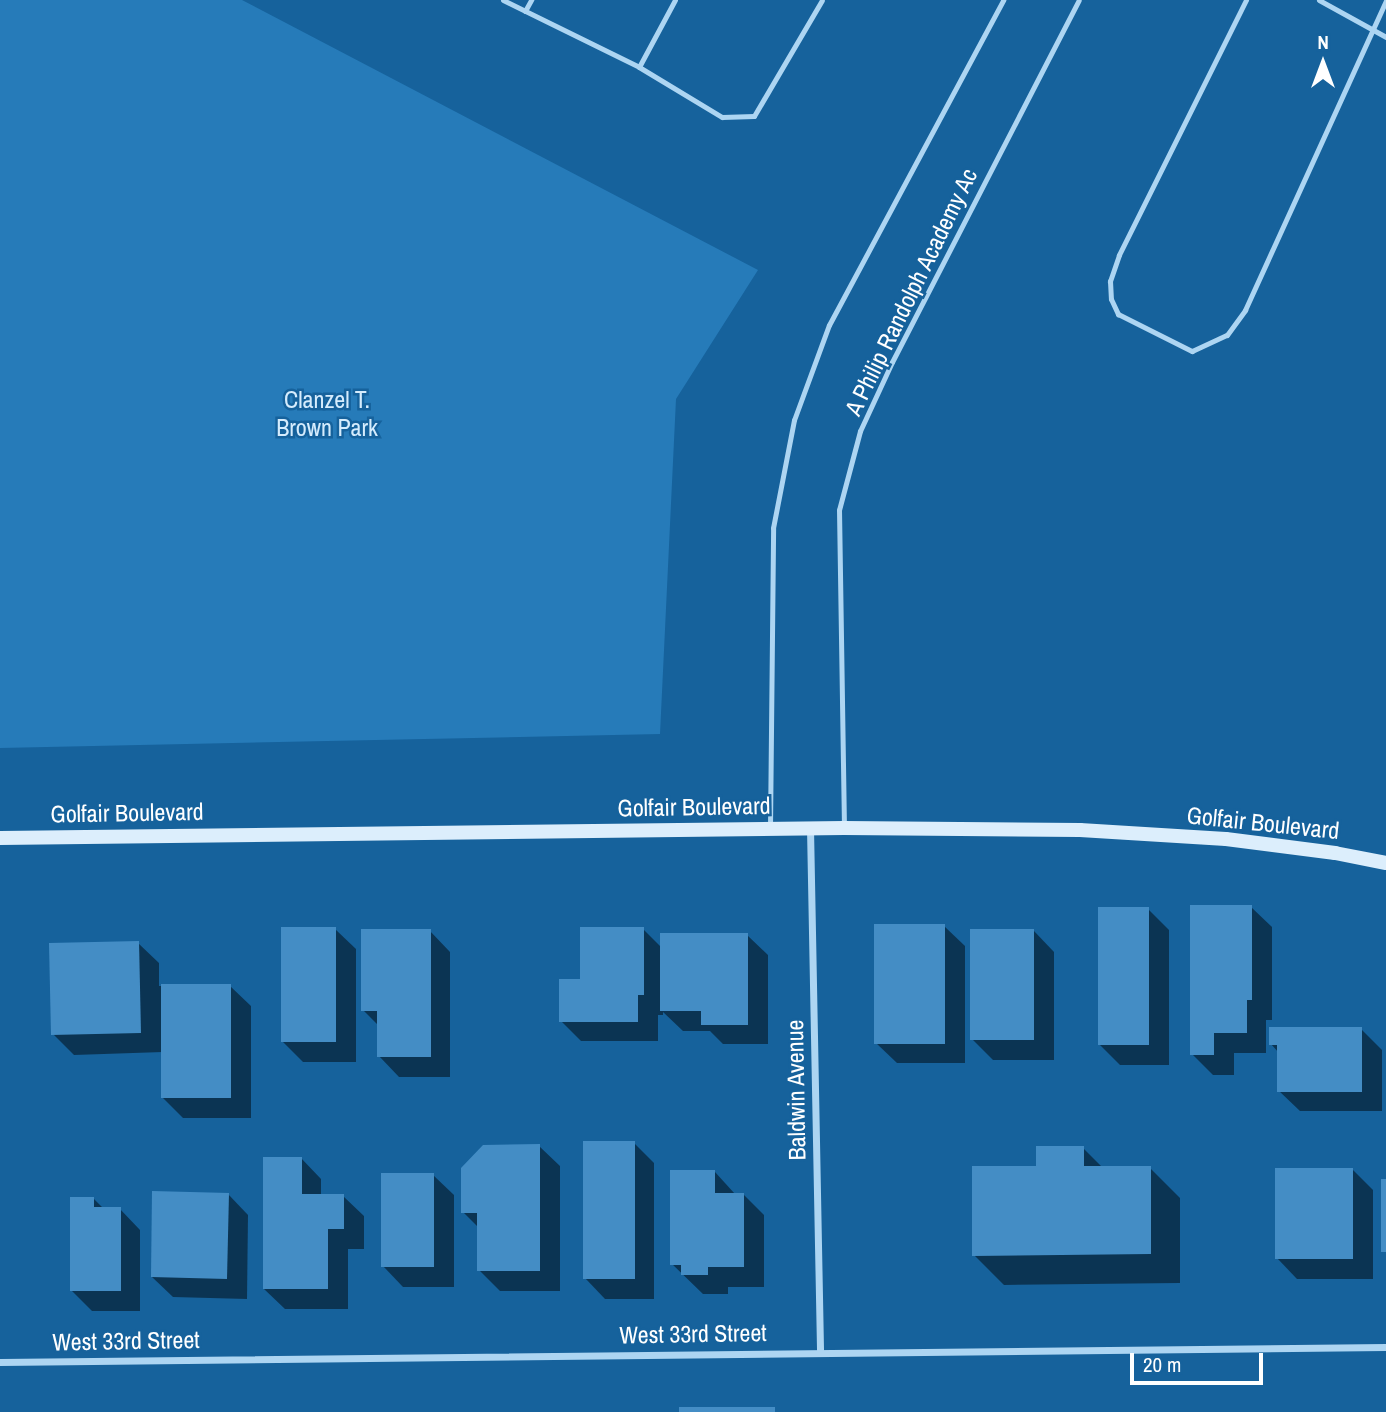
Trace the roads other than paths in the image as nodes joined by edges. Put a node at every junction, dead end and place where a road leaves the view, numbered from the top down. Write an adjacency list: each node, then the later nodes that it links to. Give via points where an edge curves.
1 (503, 0): 10 (lane)
2 (531, 0): 10 (lane)
3 (675, 0): 13 (lane)
4 (822, 0): 13 (lane, via 754,116 722,117)
5 (1003, 0): 14 (lane, via 829,326 794,420 773,527)
6 (1079, 0): 16 (lane, A Philip Randolph Academy Ac, via 860,431 839,510)
7 (1246, 0): 11 (lane, via 1110,281 1118,314 1192,351 1227,335 1245,310)
8 (1319, 0): 11 (lane)
9 (1386, 1): 11 (lane)
10 (525, 11): 13 (lane)
11 (1372, 29): 12 (lane)
12 (1386, 37)
13 (639, 67)
14 (770, 828): 15 (main road, Golfair Boulevard); 17 (main road, Golfair Boulevard)
15 (810, 828): 16 (main road, Golfair Boulevard); 20 (street, Baldwin Avenue)
16 (844, 828): 18 (main road, Golfair Boulevard, via 1080,830 1226,839)
17 (0, 838)
18 (1386, 863)
19 (1386, 1346): 20 (street, West 33rd Street)
20 (820, 1351): 21 (street, West 33rd Street)
21 (0, 1362)

